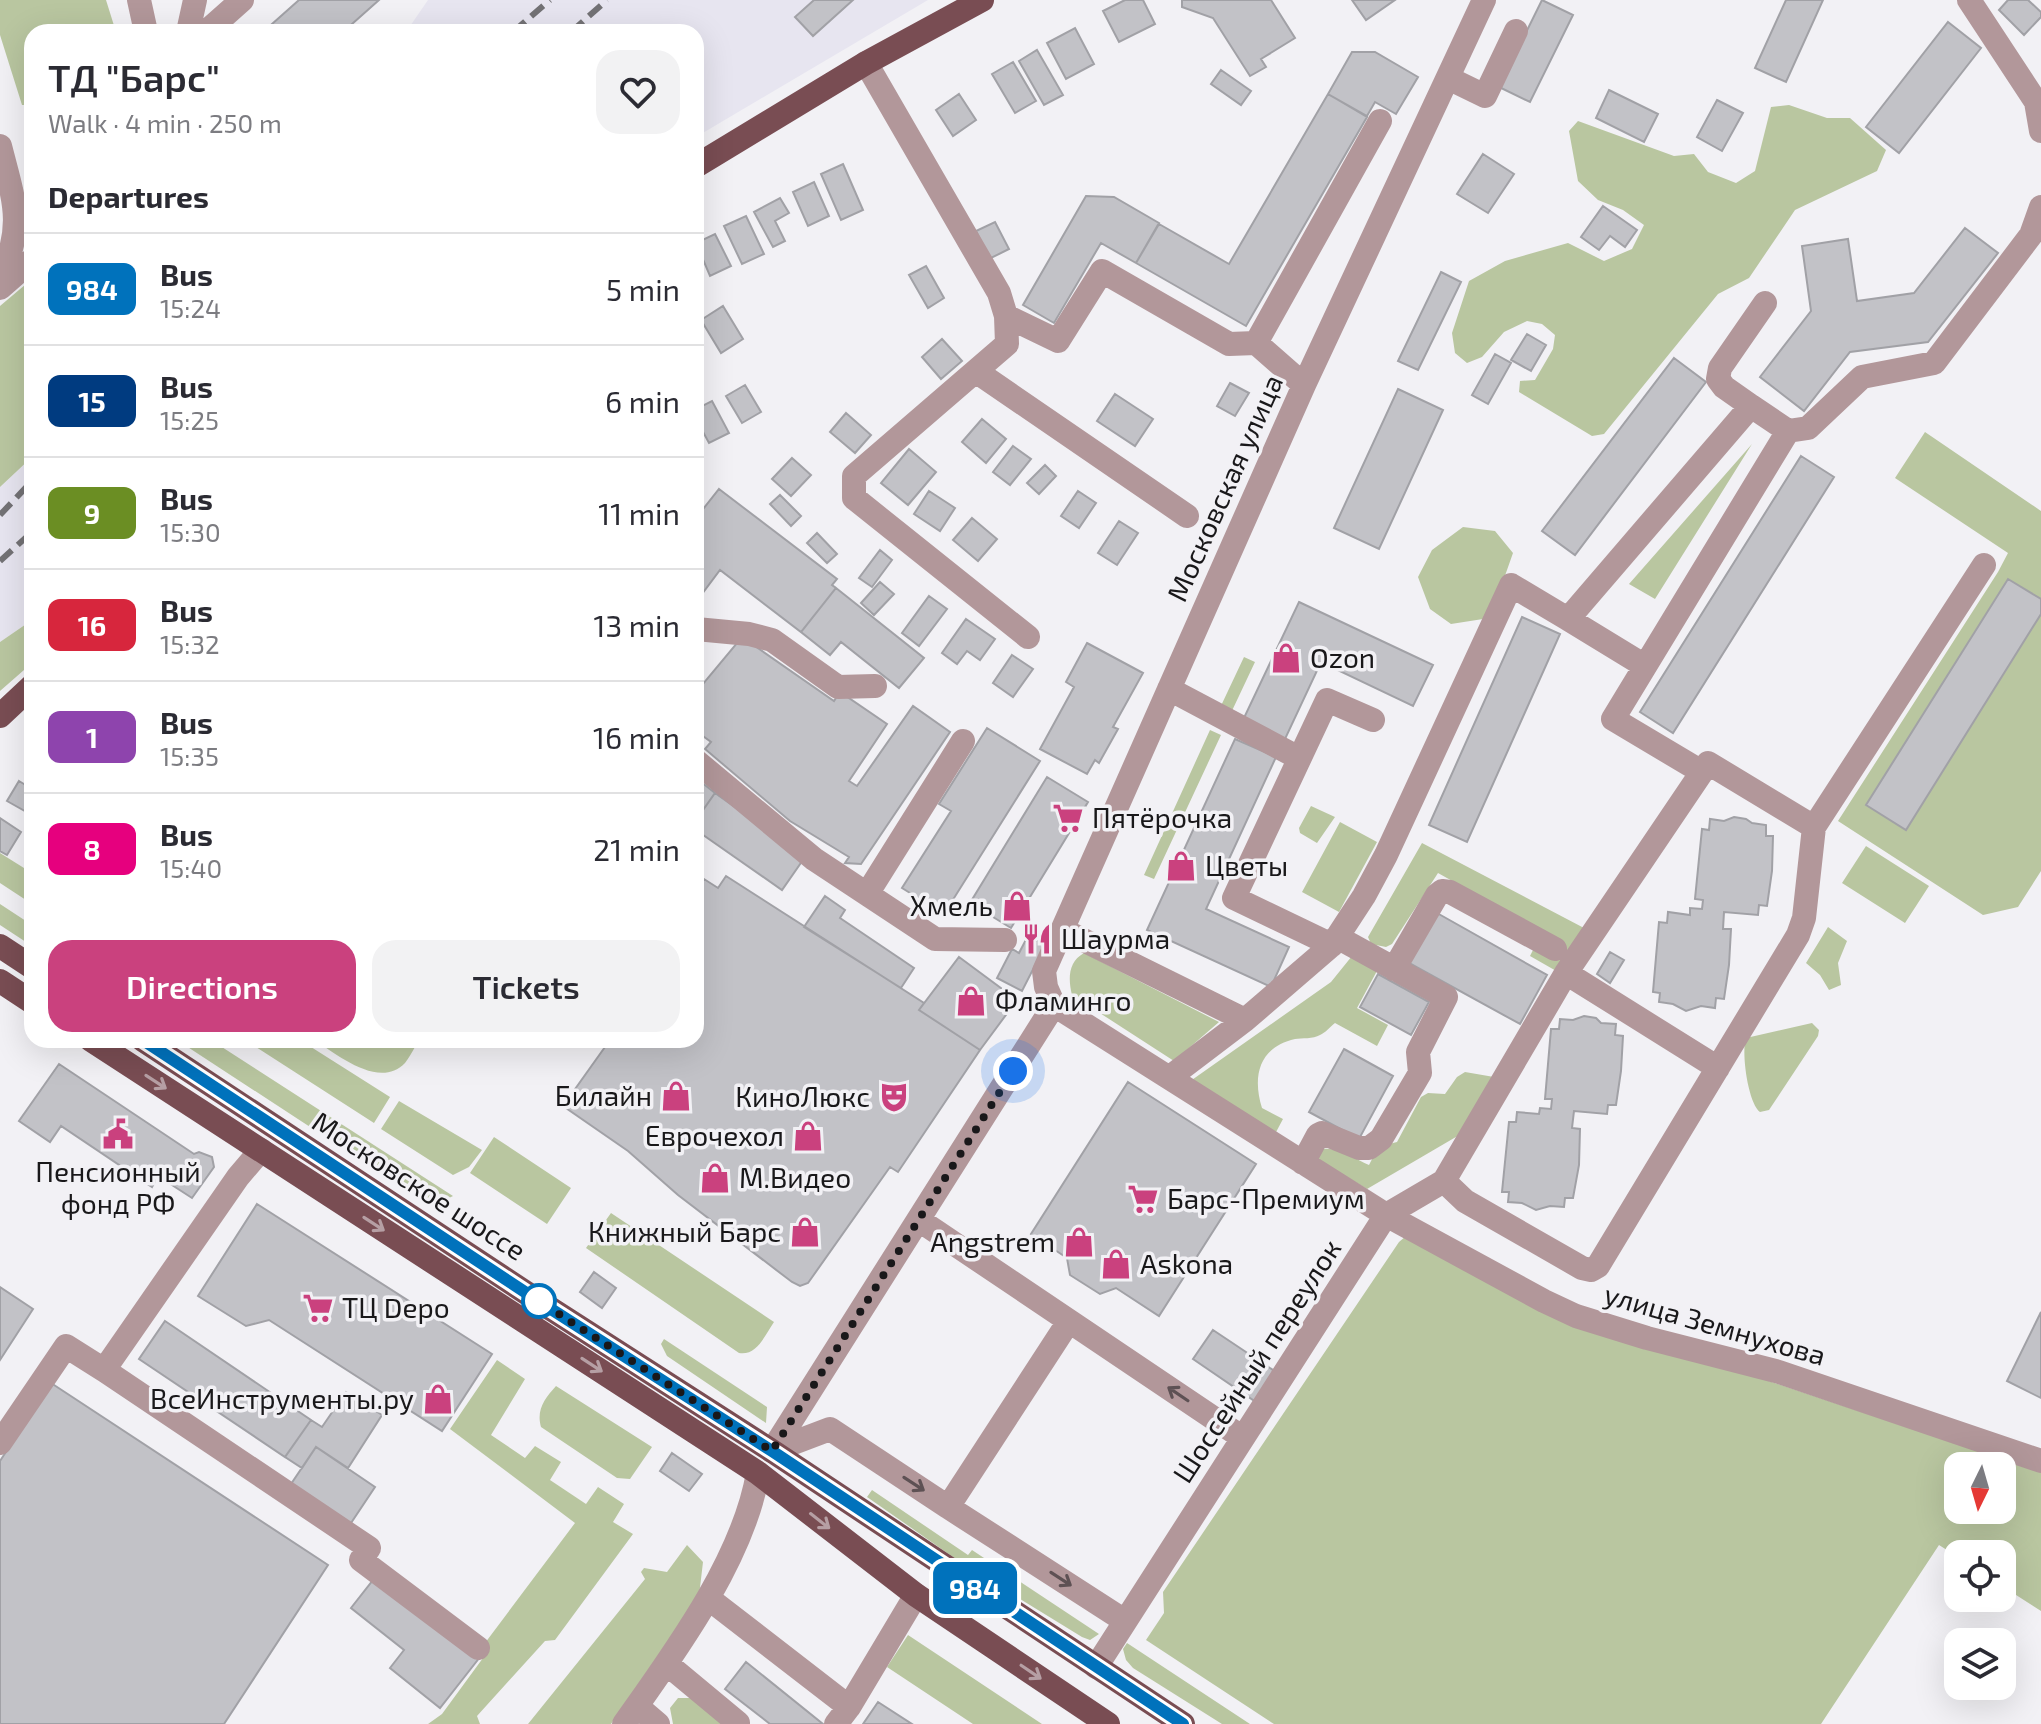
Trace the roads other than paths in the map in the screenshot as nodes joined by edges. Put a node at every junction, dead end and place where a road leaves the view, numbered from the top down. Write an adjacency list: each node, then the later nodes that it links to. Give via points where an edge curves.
1 (139, 0): 7 (street)
2 (195, 0): 8 (street)
3 (242, 0): 9 (street)
4 (982, 0): 11 (main road)
5 (1484, 0): 12 (street, Московская улица)
6 (1969, 0): 14 (street, via 2036,102)
7 (144, 24)
8 (190, 24)
9 (215, 24)
10 (1516, 31): 12 (street, via 1485,96)
11 (866, 63): 16 (main road); 23 (street, via 999,293)
12 (1448, 78): 26 (street, Московская улица)
13 (1380, 121): 24 (street)
14 (2041, 131)
15 (0, 146): 18 (street)
16 (704, 161)
17 (2041, 207): 28 (street, via 2031,235 1934,363 1862,377 1808,428)
18 (16, 229): 20 (street)
19 (24, 267): 21 (street)
20 (0, 280)
21 (0, 288)
22 (1765, 303): 27 (street, via 1720,368 1718,379)
23 (1006, 316): 24 (street, via 1058,341 1102,271 1229,344); 25 (street, via 1007,344)
24 (1256, 343): 26 (street)
25 (977, 372): 29 (street); 33 (street, via 854,476 854,498)
26 (1304, 385): 36 (street, Московская улица)
27 (1751, 406): 28 (street); 31 (street)
28 (1788, 431): 34 (street)
29 (1187, 516)
30 (1984, 565): 44 (street)
31 (1568, 619): 34 (street); 48 (street, via 1511,585 1386,855)
32 (704, 630): 35 (street, via 772,640 838,687)
33 (1028, 637)
34 (1645, 666): 43 (street, via 1613,719)
35 (875, 686)
36 (1169, 689): 41 (street); 46 (street, Московская улица)
37 (24, 694): 38 (main road)
38 (0, 716)
39 (1373, 720): 41 (street, via 1327,700)
40 (963, 741): 45 (street)
41 (1299, 758): 48 (street, via 1234,898)
42 (704, 768): 45 (street, via 814,859)
43 (1702, 772): 44 (street, via 1708,763); 53 (street)
44 (1814, 827): 60 (street, via 1802,927)
45 (867, 894): 47 (street, via 935,939)
46 (1063, 930): 56 (street, Московская улица, via 1044,971); 57 (street)
47 (1005, 940)
48 (1334, 941): 52 (street); 57 (street)
49 (0, 946): 51 (main road)
50 (1555, 949): 52 (street, via 1442,891)
51 (24, 962)
52 (1394, 969): 63 (street, via 1446,997 1418,1052 1420,1073 1381,1139 1359,1148 1322,1133)
53 (1566, 973): 60 (street); 64 (street)
54 (0, 981): 55 (main road)
55 (24, 997)
56 (1054, 1005): 61 (street); 66 (street)
57 (1245, 1020): 61 (street)
58 (103, 1048): 62 (main road, Московское шоссе, one-way to 62)
59 (155, 1048): 71 (main road, Московское шоссе)
60 (1718, 1068): 64 (street, via 1591,1270 1465,1201)
61 (1170, 1077): 63 (street)
62 (261, 1150): 68 (street); 73 (main road, Московское шоссе, one-way to 73)
63 (1303, 1163): 65 (street)
64 (1444, 1181): 65 (street)
65 (1386, 1215): 69 (street, Шоссейный переулок); 72 (street, улица Земнухова, via 1576,1316 1779,1372)
66 (919, 1220): 67 (street); 71 (street)
67 (1069, 1321): 69 (street, one-way to 67); 74 (street)
68 (104, 1370): 70 (street, via 66,1346); 78 (street, via 369,1548 361,1560)
69 (1243, 1438): 77 (street, Шоссейный переулок)
70 (0, 1443)
71 (772, 1451): 73 (main road); 74 (street, one-way to 74, via 830,1429); 80 (main road, Московское шоссе)
72 (2041, 1461)
73 (758, 1473): 75 (main road, Московское шоссе, one-way to 75); 76 (street, via 753,1505)
74 (948, 1507): 77 (street, one-way to 77)
75 (916, 1595): 82 (street); 85 (main road, Московское шоссе, one-way to 85)
76 (708, 1598): 79 (street); 82 (street)
77 (1125, 1621): 80 (street, Шоссейный переулок)
78 (478, 1648)
79 (667, 1664): 81 (street); 84 (street)
80 (1096, 1667): 86 (main road, Московское шоссе)
81 (630, 1715): 83 (street)
82 (842, 1716)
83 (658, 1724)
84 (738, 1724)
85 (1108, 1724)
86 (1183, 1724)

